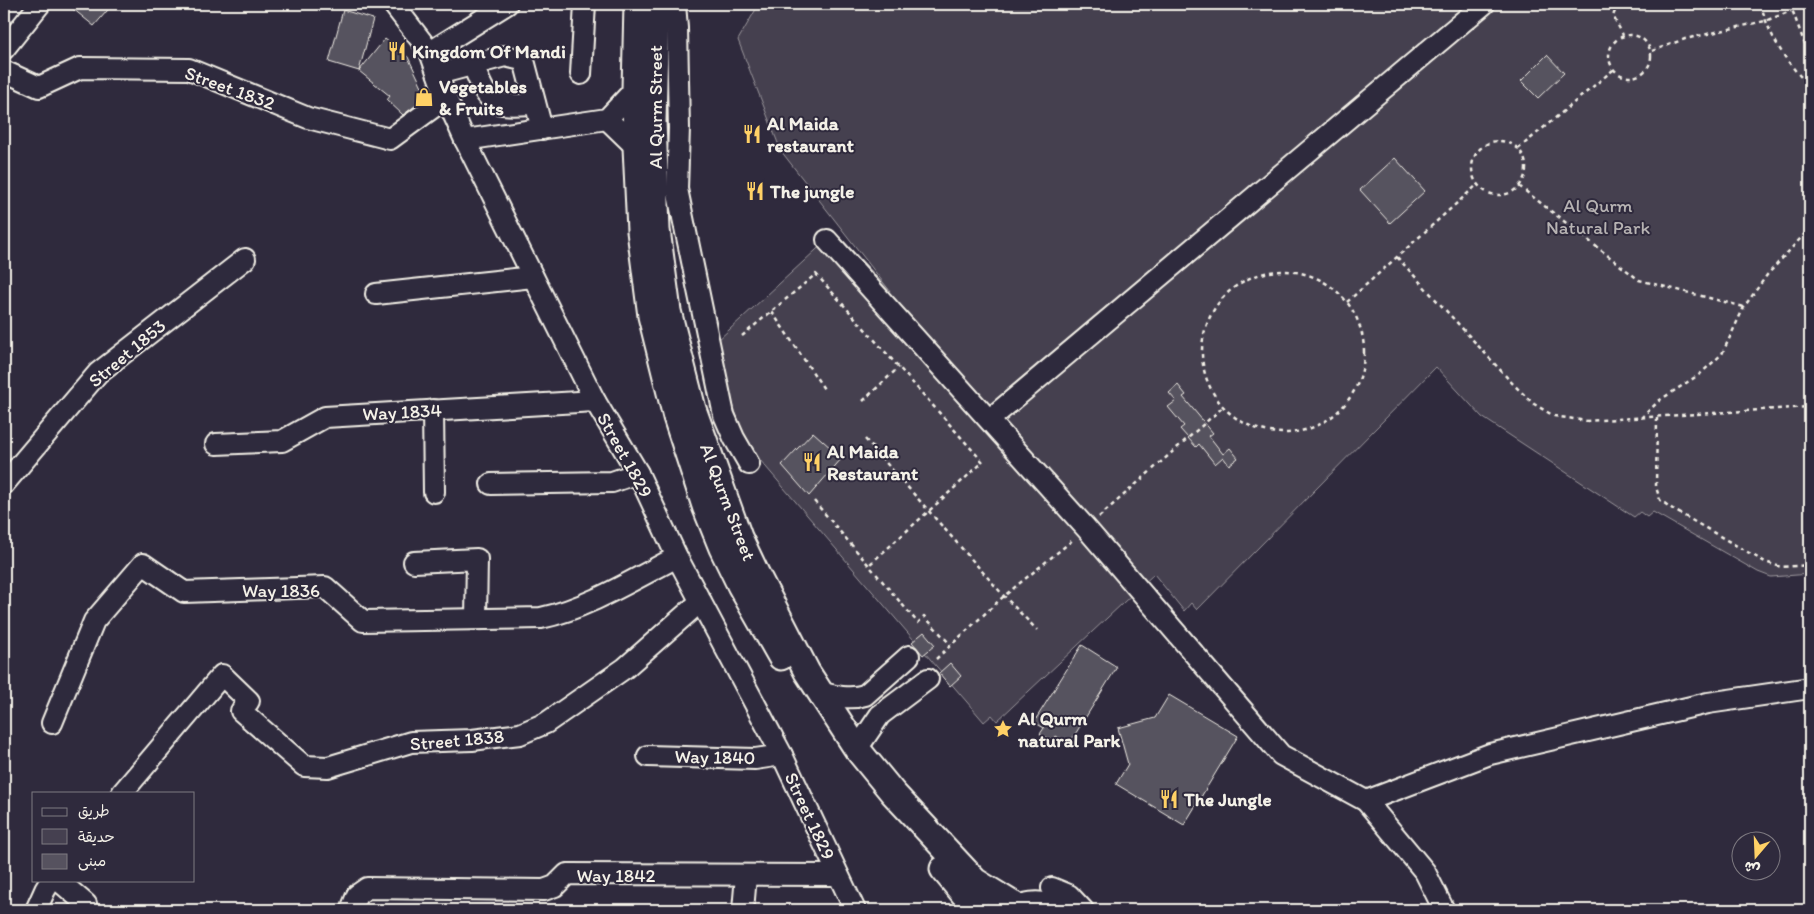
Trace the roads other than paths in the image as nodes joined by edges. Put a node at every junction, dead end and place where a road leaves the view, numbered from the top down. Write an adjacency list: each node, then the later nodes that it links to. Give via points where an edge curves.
1 (40, 4): 9 (street)
2 (393, 4): 10 (street, Street 1829)
3 (507, 4): 10 (street)
4 (585, 4): 14 (street)
5 (638, 4): 15 (main road, Al Qurm Street)
6 (656, 4): 42 (main road, Al Qurm Street, via 654,141 657,230 668,311 693,409 739,537)
7 (675, 4): 30 (street, via 679,128 677,189 724,415)
8 (1484, 4): 28 (street)
9 (4, 49)
10 (430, 52): 13 (street, Street 1829)
11 (473, 65): 13 (street); 17 (street, via 482,88 497,103); 17 (street, via 505,56 522,60)
12 (4, 71): 16 (street, Street 1832, via 39,87 80,68 189,69 308,118 390,139)
13 (438, 74): 16 (street, Street 1829)
14 (581, 74)
15 (635, 89): 18 (street); 21 (main road, Al Qurm Street)
16 (446, 98): 20 (street, Street 1829)
17 (536, 104): 19 (street)
18 (607, 119): 19 (street); 21 (street)
19 (542, 128): 20 (street)
20 (465, 140): 24 (street, Street 1829)
21 (636, 148): 60 (main road, Al Qurm Street, via 640,231 651,316 676,417 722,548 796,684 838,748)
22 (827, 240): 28 (street)
23 (245, 259): 32 (street, Street 1853, via 98,373)
24 (533, 277): 25 (street); 26 (street, Street 1829)
25 (376, 294)
26 (595, 401): 27 (street, Way 1834); 31 (street, Street 1829)
27 (433, 410): 29 (street, Way 1834, via 325,417 282,441); 34 (street)
28 (990, 419): 48 (street, via 1281,755)
29 (216, 444)
30 (749, 464)
31 (638, 474): 33 (street, via 612,482); 35 (street, Street 1829)
32 (4, 484)
33 (491, 484)
34 (434, 492)
35 (677, 557): 37 (street, Street 1829); 38 (street, Way 1836, via 561,614 541,618)
36 (414, 562): 38 (street, via 477,559)
37 (701, 601): 45 (street, Street 1829); 47 (street, Street 1838, via 625,668 546,723 520,734 411,742 328,767 304,766 241,711 249,701 222,675)
38 (476, 618): 43 (street, Way 1836, via 363,621 325,587 184,592 143,564 94,621)
39 (909, 656): 42 (street, via 865,695 852,698)
40 (928, 679): 44 (street, via 880,715)
41 (1810, 688): 48 (street, via 1708,703 1490,754)
42 (820, 692): 44 (main road, Al Qurm Street)
43 (52, 723)
44 (857, 749): 55 (main road, Al Qurm Street, via 893,793 976,881)
45 (782, 755): 46 (street, Way 1840, via 755,759); 50 (street, Street 1829)
46 (648, 756)
47 (123, 792)
48 (1366, 801): 63 (street, via 1425,872)
49 (746, 876): 50 (street, Way 1842); 57 (street, Way 1842, via 567,874 544,890 367,888 357,895); 58 (street)
50 (838, 876): 59 (street, Street 1829)
51 (50, 882): 56 (street)
52 (60, 882): 54 (street)
53 (1052, 888): 62 (street, via 1069,895)
54 (86, 904)
55 (1018, 909): 61 (main road, via 1033,904)
56 (36, 910)
57 (351, 910)
58 (743, 910)
59 (855, 910)
60 (977, 910)
61 (1060, 910)
62 (1083, 910)
63 (1444, 910)

